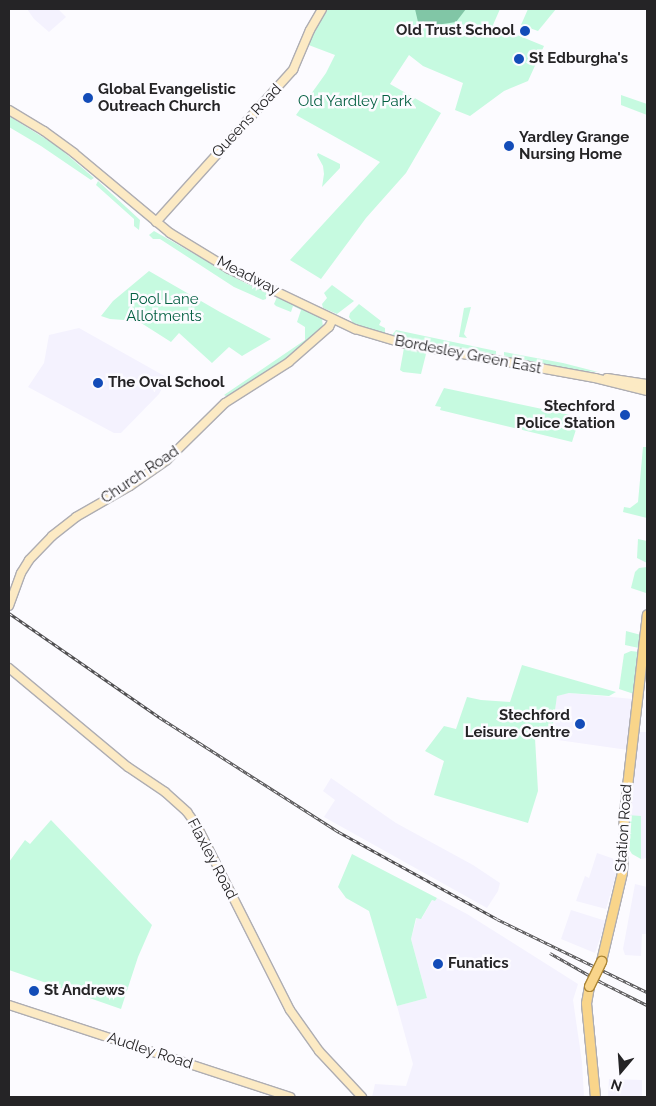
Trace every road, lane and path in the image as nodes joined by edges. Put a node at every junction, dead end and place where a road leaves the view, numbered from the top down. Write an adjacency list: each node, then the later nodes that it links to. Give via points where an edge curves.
1 (322, 9): 3 (street, Queens Road, via 293,70)
2 (9, 110): 3 (street, Meadway, via 44,131)
3 (156, 222): 4 (street, Meadway, via 230,269)
4 (333, 319): 5 (street, Meadway); 9 (street, Church Road, via 290,362 225,403 167,460 76,517 52,536 29,560)
5 (343, 324): 6 (street, Bordesley Green East, via 395,341)
6 (595, 378): 7 (street, Bordesley Green East); 8 (street, Bordesley Green East)
7 (647, 384)
8 (647, 390)
9 (10, 603)
10 (647, 614): 15 (main road, Station Road, bridge, via 624,812 622,872 601,960 589,986 586,1003)
11 (9, 668): 14 (street, Flaxley Road, via 187,812 290,1010 319,1051)
12 (9, 1005): 13 (street, Audley Road)
13 (290, 1097)
14 (362, 1097)
15 (595, 1097)

